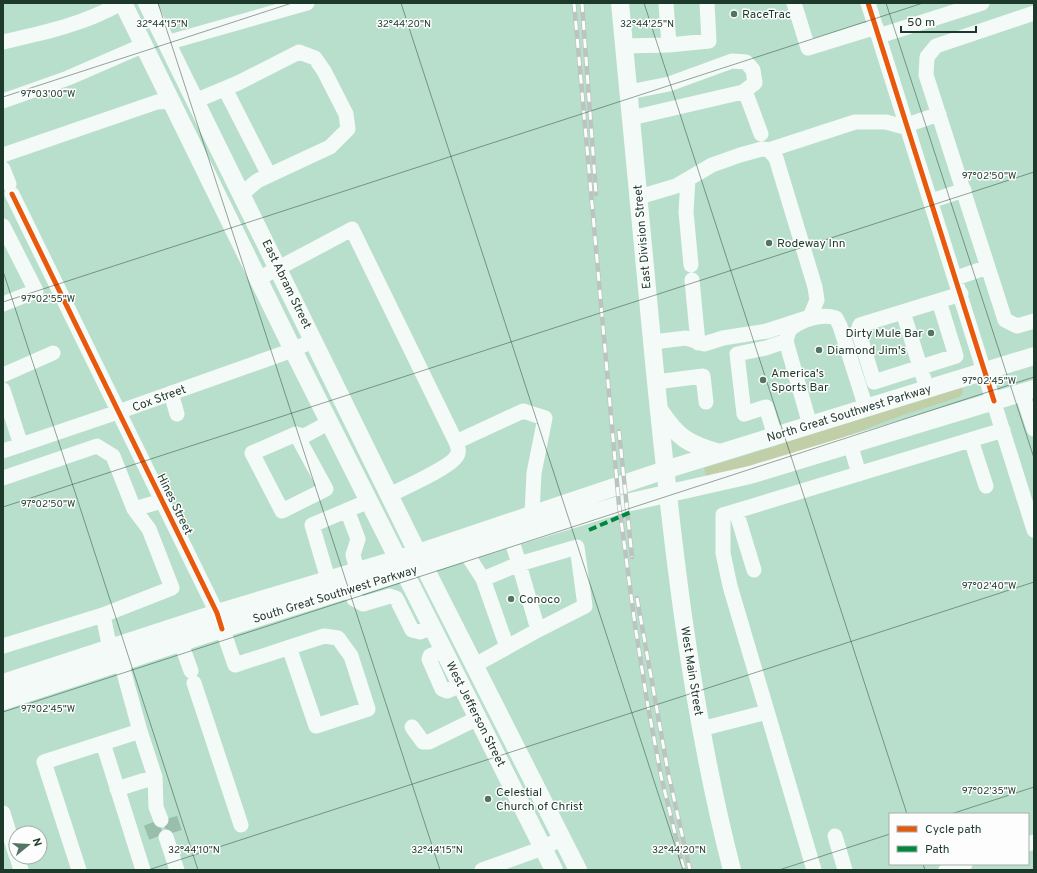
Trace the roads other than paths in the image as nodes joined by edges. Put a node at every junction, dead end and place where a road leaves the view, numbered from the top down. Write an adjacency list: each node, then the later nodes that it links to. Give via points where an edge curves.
1 (122, 3): 13 (street, via 78,23); 15 (main road, East Abram Street)
2 (135, 3): 14 (main road, via 154,37 160,43)
3 (147, 3): 14 (main road, East Abram Street)
4 (307, 3): 14 (street)
5 (620, 3): 17 (main road, East Division Street)
6 (666, 3): 16 (street)
7 (707, 3): 16 (street, via 709,41)
8 (794, 3): 12 (street, via 808,48)
9 (868, 3): 12 (street)
10 (982, 3): 12 (street)
11 (1034, 12): 24 (street, via 936,46 927,57 926,75)
12 (878, 32): 26 (street)
13 (3, 42)
14 (166, 42): 23 (main road, East Abram Street)
15 (144, 45): 21 (street, via 68,78); 22 (main road, East Abram Street)
16 (670, 45): 17 (street)
17 (624, 46): 20 (main road, East Division Street)
18 (225, 89): 23 (street); 32 (street); 32 (street, via 299,52 315,58 343,108 348,129 330,147)
19 (745, 90): 20 (street, via 755,83 753,70 746,62 732,62 669,84); 25 (street); 27 (street)
20 (629, 92): 25 (main road, East Division Street)
21 (3, 101)
22 (171, 101): 29 (street, via 157,102); 30 (main road, via 186,99 191,103 212,143); 43 (main road, East Abram Street)
23 (195, 101): 30 (main road, East Abram Street)
24 (939, 114): 26 (street); 34 (street)
25 (631, 118): 36 (main road, East Division Street)
26 (908, 126): 28 (street, via 886,122 855,122); 37 (street)
27 (761, 134)
28 (769, 150): 33 (street, via 762,149 712,165); 53 (street, via 776,158 817,300 810,317 767,331 723,338 704,344)
29 (3, 155)
30 (226, 163): 35 (main road, East Abram Street)
31 (3, 169): 69 (street, Hines Street)
32 (269, 176): 35 (street)
33 (688, 179): 36 (street, via 676,186); 39 (street, via 686,212)
34 (964, 190): 37 (street); 41 (street)
35 (242, 194): 40 (main road, East Abram Street)
36 (639, 197): 52 (main road, East Division Street)
37 (931, 201): 42 (street)
38 (3, 226): 47 (street, via 36,291)
39 (691, 265)
40 (278, 267): 43 (street); 50 (main road, East Abram Street); 79 (street, via 352,229)
41 (988, 267): 42 (street); 49 (street, via 1005,320 1016,326)
42 (956, 278): 45 (street)
43 (258, 279): 54 (main road, East Abram Street)
44 (692, 280): 53 (street)
45 (961, 294): 46 (street); 58 (street)
46 (939, 301): 48 (street); 57 (street, via 956,356)
47 (3, 304)
48 (903, 312): 57 (street); 57 (street, via 860,325 858,330 874,382)
49 (1034, 321)
50 (314, 340): 54 (street, Cox Street); 90 (main road, East Abram Street)
51 (786, 341): 67 (street, via 789,330 798,323 827,315 836,318); 72 (street); 77 (street, via 737,354 744,414 766,407)
52 (652, 342): 53 (street, via 686,338); 60 (main road, East Division Street)
53 (698, 343)
54 (293, 350): 64 (street, Cox Street); 71 (main road, East Abram Street)
55 (53, 354): 59 (street)
56 (1034, 356): 58 (main road, North Great Southwest Parkway)
57 (920, 368): 61 (street)
58 (985, 372): 61 (main road, North Great Southwest Parkway); 65 (street)
59 (3, 375)
60 (656, 382): 66 (street, via 703,376); 68 (main road, East Division Street)
61 (927, 389): 67 (main road, North Great Southwest Parkway)
62 (3, 390): 81 (street)
63 (1028, 391): 65 (main road); 73 (street)
64 (171, 394): 69 (street, Cox Street); 70 (street)
65 (994, 401): 74 (street); 80 (main road)
66 (706, 402)
67 (866, 408): 72 (main road, North Great Southwest Parkway)
68 (659, 411): 83 (main road, via 684,439 697,447); 85 (main road, East Division Street)
69 (118, 412): 76 (street, Cox Street); 91 (street, Hines Street)
70 (177, 414)
71 (330, 422): 75 (street, via 304,436); 92 (main road, East Abram Street)
72 (810, 425): 77 (main road, North Great Southwest Parkway)
73 (1034, 429)
74 (1003, 430): 78 (street); 97 (street)
75 (296, 434): 75 (street, via 252,453 282,511 326,489)
76 (49, 436): 81 (street, Cox Street); 84 (street)
77 (775, 436): 83 (main road, North Great Southwest Parkway)
78 (971, 440): 86 (street); 88 (street)
79 (456, 442): 90 (street, via 459,451 456,458); 96 (street, via 523,411 545,418 534,472)
80 (850, 444): 86 (street); 89 (main road, via 750,475)
81 (21, 445): 82 (street, Cox Street)
82 (3, 451)
83 (719, 453): 85 (main road, North Great Southwest Parkway)
84 (57, 461): 87 (street); 93 (street, via 97,446 113,456)
85 (665, 470): 89 (main road, West Main Street); 96 (main road, South Great Southwest Parkway)
86 (859, 474): 95 (street)
87 (3, 478)
88 (986, 486)
89 (668, 493): 98 (main road, South Great Southwest Parkway); 125 (main road, West Main Street, via 678,580)
90 (390, 495): 100 (main road, East Abram Street)
91 (162, 501): 93 (street); 109 (street, Hines Street)
92 (369, 501): 94 (street); 102 (main road, East Abram Street)
93 (134, 509): 108 (street, via 149,529 172,588)
94 (347, 510): 103 (street, via 358,539 353,555); 105 (street, via 312,525)
95 (736, 511): 104 (street); 122 (street, via 723,515 724,552 730,586)
96 (532, 514): 100 (main road, South Great Southwest Parkway)
97 (1034, 530)
98 (511, 538): 99 (main road, South Great Southwest Parkway); 101 (street)
99 (466, 553): 100 (main road, South Great Southwest Parkway); 106 (street)
100 (421, 560): 102 (main road, South Great Southwest Parkway); 117 (main road, West Jefferson Street)
101 (519, 564): 106 (street); 111 (street); 111 (street, via 577,547 585,606)
102 (402, 565): 103 (main road, South Great Southwest Parkway); 107 (main road, South Great Southwest Parkway); 110 (main road, West Jefferson Street)
103 (357, 570): 105 (main road, South Great Southwest Parkway)
104 (754, 570)
105 (328, 579): 109 (main road, South Great Southwest Parkway)
106 (484, 579): 114 (street)
107 (351, 588): 109 (main road, South Great Southwest Parkway); 110 (street, via 354,599 362,604 390,596 396,598 412,630 420,632)
108 (103, 615): 113 (street); 116 (street)
109 (220, 621): 112 (main road, South Great Southwest Parkway); 115 (street, Hines Street, via 235,665); 116 (main road, South Great Southwest Parkway)
110 (433, 627): 120 (main road, West Jefferson Street)
111 (538, 630): 114 (street)
112 (181, 643): 116 (main road, South Great Southwest Parkway); 133 (street)
113 (3, 646)
114 (507, 647): 117 (street)
115 (288, 648): 115 (street, via 324,636 338,638 351,656 368,709 316,726)
116 (116, 656): 118 (main road, South Great Southwest Parkway); 121 (main road, South Great Southwest Parkway); 126 (street)
117 (475, 665): 119 (main road, West Jefferson Street)
118 (3, 683)
119 (485, 684): 120 (main road); 132 (main road, West Jefferson Street)
120 (463, 688): 123 (main road, West Jefferson Street)
121 (3, 701)
122 (767, 712): 125 (street); 148 (street)
123 (478, 718): 124 (street, via 429,742 423,742); 134 (main road, West Jefferson Street)
124 (412, 727)
125 (702, 729): 147 (main road, West Main Street, via 721,829)
126 (140, 731): 127 (street); 128 (street)
127 (103, 744): 129 (street); 141 (street, via 44,762)
128 (156, 777): 129 (street); 131 (street)
129 (117, 789): 142 (street)
130 (3, 813): 135 (street)
131 (160, 817)
132 (552, 818): 134 (main road); 138 (main road, West Jefferson Street)
133 (241, 826)
134 (533, 828): 139 (main road, West Jefferson Street)
135 (8, 830)
136 (835, 836): 149 (street)
137 (166, 837): 143 (street)
138 (562, 838): 139 (street); 146 (main road, West Jefferson Street)
139 (543, 848): 144 (street); 145 (main road, West Jefferson Street)
140 (964, 865): 150 (street)
141 (79, 870)
142 (143, 870)
143 (177, 870)
144 (482, 870)
145 (554, 870)
146 (578, 870)
147 (732, 870)
148 (814, 870)
149 (845, 870)
150 (946, 870)

